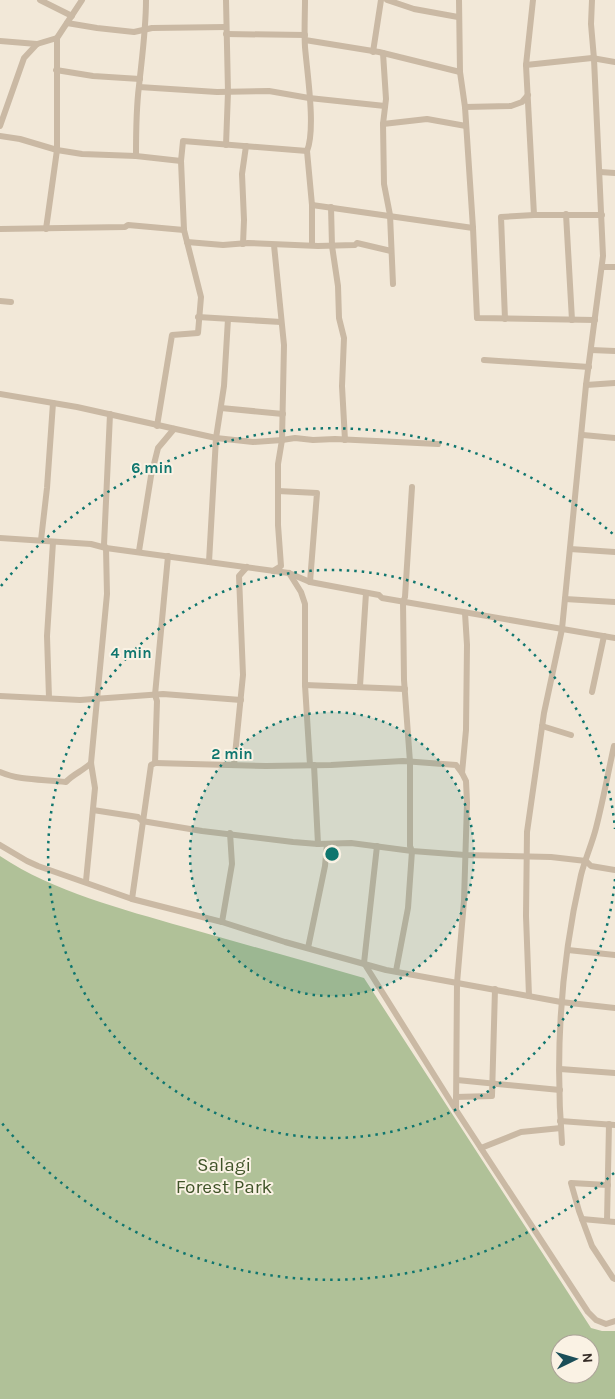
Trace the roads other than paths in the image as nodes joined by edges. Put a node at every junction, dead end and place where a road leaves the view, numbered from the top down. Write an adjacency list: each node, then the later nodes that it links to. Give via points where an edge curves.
1 (40, 0): 11 (street)
2 (82, 0): 11 (street)
3 (146, 0): 15 (street)
4 (226, 0): 14 (street)
5 (305, 0): 17 (street)
6 (381, 0): 21 (street)
7 (387, 0): 12 (street)
8 (459, 0): 12 (street)
9 (533, 0): 25 (street)
10 (592, 0): 23 (street)
11 (72, 16): 13 (street)
12 (458, 17): 27 (street)
13 (67, 23): 15 (street, via 134,32); 18 (street)
14 (226, 27): 15 (street); 16 (street)
15 (146, 29): 28 (street)
16 (226, 34): 17 (street); 30 (street)
17 (305, 37): 21 (street); 32 (street)
18 (57, 38): 20 (street); 26 (street)
19 (0, 41): 20 (street)
20 (37, 44): 36 (street, via 24,58)
21 (373, 52): 22 (street)
22 (383, 53): 27 (street); 33 (street)
23 (594, 59): 24 (street); 25 (street); 45 (street)
24 (615, 62)
25 (526, 65): 31 (street)
26 (56, 70): 28 (street); 41 (street)
27 (460, 72): 34 (street)
28 (140, 79): 29 (street)
29 (138, 87): 30 (street); 43 (street)
30 (228, 92): 32 (street, via 269,91); 39 (street)
31 (528, 94): 34 (street, via 522,102 511,106); 50 (street)
32 (309, 98): 33 (street); 42 (street, via 311,115)
33 (385, 106): 35 (street)
34 (465, 108): 37 (street)
35 (383, 124): 37 (street, via 427,119); 52 (street, via 384,184)
36 (0, 126)
37 (466, 126): 53 (street)
38 (0, 136): 41 (street, via 20,138)
39 (226, 145): 40 (street); 44 (street, via 183,141)
40 (246, 146): 42 (street); 58 (street, via 242,174)
41 (56, 150): 43 (street); 55 (street)
42 (307, 151): 47 (street)
43 (136, 156): 44 (street)
44 (180, 161): 56 (street)
45 (600, 172): 46 (street); 51 (street)
46 (615, 174)
47 (312, 205): 48 (street); 60 (street)
48 (331, 208): 52 (street); 61 (street)
49 (566, 214): 50 (street); 51 (street); 71 (street)
50 (534, 215): 69 (street, via 501,217)
51 (602, 215): 63 (street)
52 (390, 216): 53 (street); 62 (street)
53 (473, 228): 69 (street, via 477,318)
54 (0, 229): 55 (street)
55 (46, 229): 56 (street, via 128,225)
56 (184, 230): 57 (street)
57 (187, 242): 58 (street); 68 (street, via 201,298)
58 (243, 244): 59 (street)
59 (274, 244): 60 (street); 73 (street)
60 (312, 245): 61 (street)
61 (332, 246): 62 (street, via 357,243); 91 (street, via 344,338 342,386)
62 (391, 250): 65 (street)
63 (602, 266): 64 (street); 72 (street)
64 (615, 267)
65 (393, 284)
66 (0, 301): 67 (street)
67 (11, 302)
68 (198, 317): 70 (street); 85 (street, via 198,333 172,335)
69 (504, 319): 71 (street)
70 (228, 320): 73 (street); 82 (street)
71 (572, 320): 72 (street)
72 (595, 320): 74 (street)
73 (281, 322): 84 (street)
74 (591, 350): 75 (street); 77 (street)
75 (615, 351)
76 (484, 360): 77 (street)
77 (589, 367): 79 (street)
78 (615, 382): 79 (street)
79 (586, 385): 87 (street)
80 (0, 394): 81 (street)
81 (53, 403): 83 (street); 96 (street)
82 (221, 408): 84 (street); 88 (street)
83 (110, 414): 85 (street); 98 (street)
84 (283, 414): 90 (street)
85 (157, 426): 86 (street)
86 (174, 429): 88 (street); 100 (street, via 158,448)
87 (583, 435): 89 (street); 99 (street)
88 (216, 438): 90 (street, via 253,442); 103 (street)
89 (615, 438)
90 (282, 440): 91 (street); 94 (street)
91 (346, 440): 92 (street)
92 (438, 444)
93 (412, 487): 110 (street)
94 (278, 491): 105 (street, via 281,566); 107 (street, via 317,493)
95 (0, 538): 96 (street)
96 (41, 540): 97 (street)
97 (53, 542): 98 (street); 122 (street, via 46,636)
98 (106, 548): 100 (street); 123 (street, via 107,594)
99 (570, 549): 101 (street); 109 (street)
100 (139, 552): 102 (street)
101 (615, 552)
102 (168, 556): 103 (street); 121 (street)
103 (209, 562): 104 (street)
104 (247, 568): 105 (street); 124 (street, via 240,576)
105 (273, 571): 106 (street)
106 (289, 573): 107 (street); 116 (street, via 305,604)
107 (310, 582): 108 (street)
108 (366, 593): 110 (street); 117 (street)
109 (565, 598): 111 (street); 113 (street)
110 (403, 602): 112 (street); 118 (street)
111 (615, 602)
112 (465, 613): 113 (street); 134 (street, via 466,730)
113 (562, 629): 114 (street); 125 (street)
114 (604, 636): 115 (street); 119 (street)
115 (615, 638)
116 (306, 685): 117 (street); 132 (street)
117 (360, 686): 118 (street)
118 (405, 689): 128 (street)
119 (592, 692)
120 (0, 696): 122 (street)
121 (155, 696): 123 (street); 124 (street); 130 (street)
122 (49, 698): 123 (street)
123 (98, 698): 129 (street)
124 (241, 700): 131 (street)
125 (542, 726): 126 (street); 144 (street, via 527,832)
126 (571, 734)
127 (614, 746): 145 (street)
128 (410, 762): 132 (street); 134 (street, via 456,765); 142 (street)
129 (91, 763): 133 (street, via 66,782 12,778); 135 (street, via 95,788)
130 (156, 763): 131 (street); 136 (street, via 151,765)
131 (234, 765): 132 (street)
132 (312, 765): 138 (street)
133 (0, 772)
134 (462, 773): 143 (street, via 466,780)
135 (93, 810): 136 (street, via 138,817); 147 (street)
136 (142, 821): 137 (street); 148 (street)
137 (230, 833): 138 (street); 149 (street, via 232,864)
138 (318, 844): 139 (street)
139 (327, 844): 141 (street); 150 (street)
140 (0, 845): 147 (street, via 27,861)
141 (377, 846): 142 (street); 153 (street)
142 (412, 851): 143 (street); 154 (street, via 408,908)
143 (465, 855): 144 (street); 155 (street)
144 (527, 857): 145 (street); 157 (street)
145 (586, 862): 146 (street, via 591,866); 151 (street)
146 (615, 870)
147 (86, 881): 148 (street)
148 (132, 899): 149 (street)
149 (222, 922): 150 (street)
150 (308, 948): 153 (street)
151 (568, 950): 152 (street); 158 (street)
152 (615, 955)
153 (364, 963): 154 (street); 166 (street)
154 (396, 972): 155 (street)
155 (457, 983): 156 (street); 162 (street)
156 (495, 989): 157 (street); 163 (street)
157 (529, 996): 158 (street)
158 (561, 1002): 159 (street); 160 (street)
159 (615, 1008)
160 (560, 1069): 161 (street); 164 (street)
161 (615, 1073)
162 (456, 1080): 163 (street); 165 (street)
163 (494, 1082): 164 (street); 165 (street, via 492,1096)
164 (560, 1090): 168 (street)
165 (456, 1097): 166 (street)
166 (456, 1110): 170 (street)
167 (612, 1124): 168 (street); 171 (street)
168 (560, 1125): 169 (street); 170 (street, via 521,1132)
169 (562, 1143)
170 (481, 1148): 176 (street, via 588,1312 606,1324)
171 (608, 1185): 172 (street, via 571,1183); 173 (street)
172 (582, 1219): 173 (street); 175 (street, via 592,1246)
173 (606, 1221): 174 (street)
174 (615, 1222)
175 (615, 1279)
176 (615, 1321)

